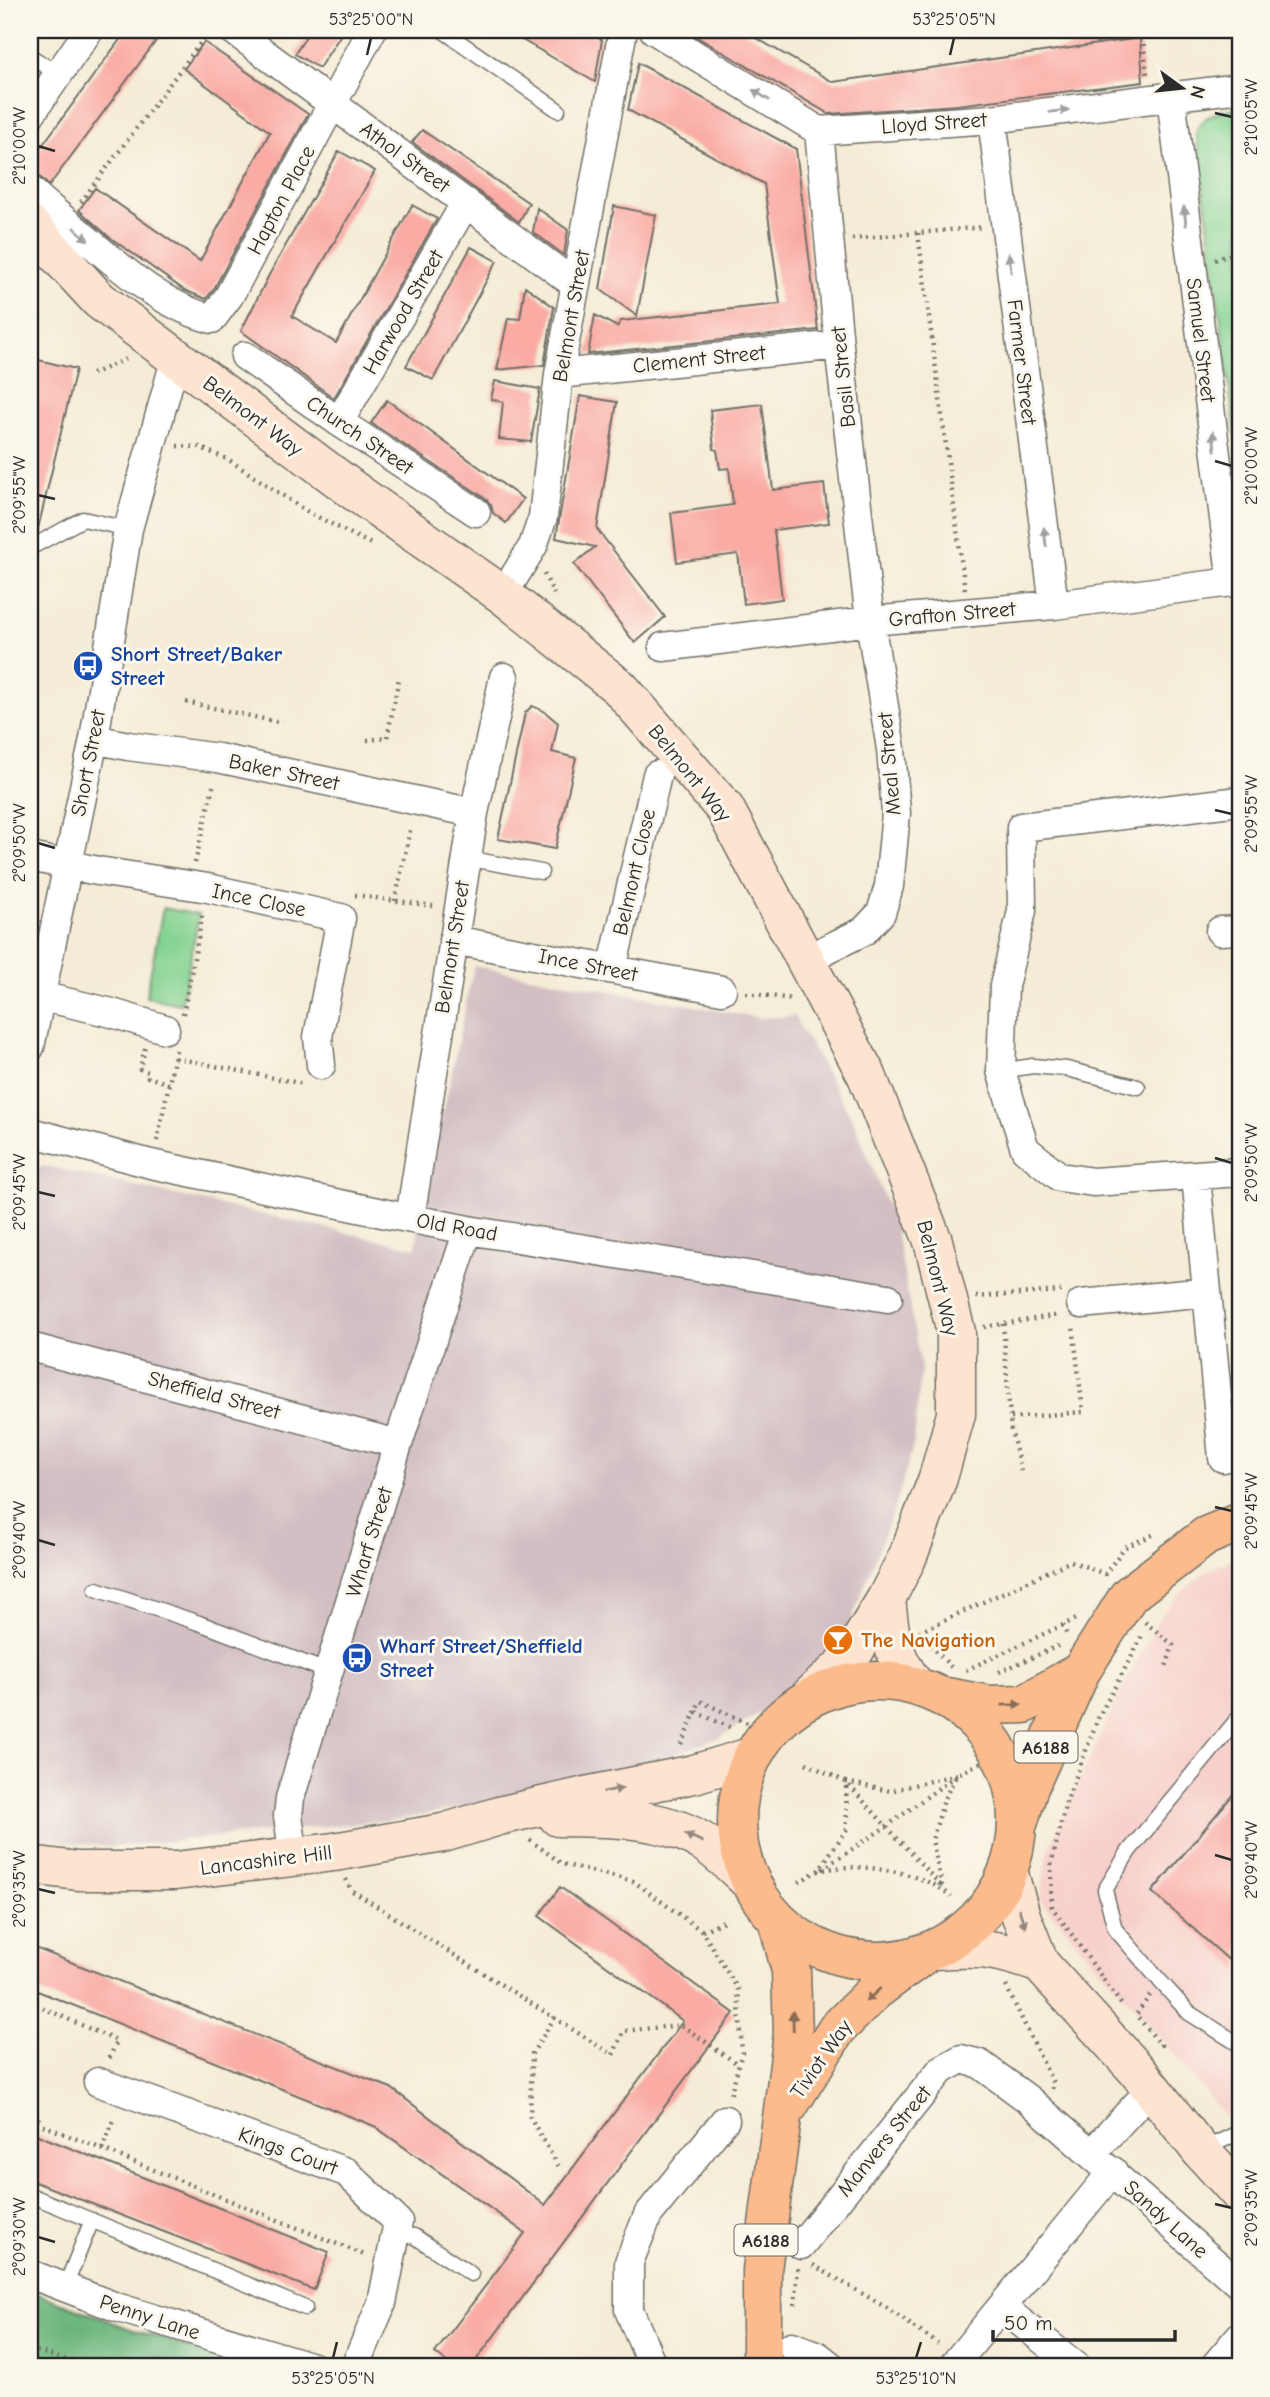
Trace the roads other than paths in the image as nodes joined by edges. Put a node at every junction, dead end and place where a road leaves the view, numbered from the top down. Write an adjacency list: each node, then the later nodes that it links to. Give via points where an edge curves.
1 (89, 30): 8 (street)
2 (233, 30): 11 (street, Athol Street)
3 (372, 30): 11 (street, Hapton Place)
4 (442, 30): 12 (lane)
5 (623, 30): 19 (street, Belmont Street)
6 (654, 30): 15 (street, one-way to 6)
7 (30, 56): 8 (lane)
8 (58, 74): 13 (street)
9 (1240, 88): 10 (street, Lloyd Street)
10 (1160, 98): 14 (street, Lloyd Street, one-way to 10); 28 (street, Samuel Street, one-way to 10)
11 (334, 104): 17 (street, Athol Street); 18 (street, Hapton Place, one-way to 11, via 188,313 212,319)
12 (558, 110)
13 (30, 115)
14 (992, 119): 15 (street, Lloyd Street); 30 (street, Farmer Street, one-way to 14)
15 (819, 131): 20 (street, Basil Street)
16 (30, 190): 18 (street)
17 (466, 202): 19 (street, Athol Street); 24 (street, Harwood Street)
18 (48, 223): 22 (street, Belmont Way, via 99,300)
19 (576, 285): 23 (street, Belmont Street)
20 (839, 345): 23 (street, Clement Street); 31 (street, Basil Street)
21 (245, 356): 24 (street, Church Street)
22 (176, 357): 26 (street, Short Street); 29 (street, Belmont Way)
23 (559, 374): 29 (street, Belmont Street, via 543,517 533,546)
24 (339, 422): 25 (street, Church Street)
25 (476, 512)
26 (128, 529): 27 (lane, via 83,519); 34 (street, Short Street)
27 (30, 548)
28 (1236, 582): 30 (street, Grafton Street)
29 (503, 595): 65 (street, Belmont Way, via 620,688 724,809 867,1076 933,1241 956,1332 956,1414 938,1478 907,1558)
30 (1054, 605): 31 (street, Grafton Street)
31 (870, 621): 32 (street, Grafton Street); 43 (street, Meal Street, via 891,749 896,813 889,886 881,914 864,931)
32 (663, 647)
33 (504, 677): 37 (street, Belmont Street)
34 (94, 739): 37 (street, Baker Street, via 218,758); 40 (street, Short Street)
35 (657, 775): 44 (street, Belmont Close)
36 (1239, 810): 50 (street, via 1011,827 1022,911 1004,986)
37 (474, 813): 39 (street, Belmont Street)
38 (30, 857): 40 (street, Ince Close)
39 (466, 858): 41 (lane); 42 (street, Belmont Street)
40 (68, 864): 46 (street, Short Street); 49 (street, Ince Close, via 341,918 318,1037)
41 (541, 872)
42 (453, 940): 44 (street, Ince Street); 55 (street, Belmont Street)
43 (817, 954)
44 (612, 969): 45 (street, Ince Street)
45 (722, 990)
46 (40, 996): 47 (street); 48 (street, Short Street)
47 (157, 1027)
48 (30, 1047)
49 (321, 1065)
50 (1000, 1071): 51 (lane, via 1032,1066 1067,1069); 54 (street, via 1025,1149 1060,1177 1093,1182)
51 (1138, 1087)
52 (30, 1132): 55 (street, Old Road, via 151,1164)
53 (1240, 1172): 54 (street)
54 (1196, 1177): 57 (street)
55 (410, 1218): 56 (street, Old Road)
56 (468, 1230): 58 (street, Old Road); 61 (street, Wharf Street)
57 (1207, 1292): 59 (street); 62 (street)
58 (888, 1298)
59 (1076, 1309)
60 (30, 1347): 61 (street, Sheffield Street)
61 (398, 1444): 67 (street, Wharf Street)
62 (1222, 1458)
63 (1240, 1522): 66 (main road, A6188, via 1206,1536 1137,1586)
64 (96, 1590): 67 (lane)
65 (898, 1620): 68 (street, via 898,1662); 69 (street, Belmont Way)
66 (1070, 1658): 68 (main road, A6188, one-way to 66, via 989,1705 1024,1704); 73 (main road, A6188)
67 (329, 1672): 74 (street, Wharf Street, via 290,1798)
68 (929, 1690): 69 (main road, via 882,1679); 73 (main road, via 976,1720 1000,1751 1014,1787)
69 (811, 1695): 71 (main road)
70 (1240, 1717): 81 (lane, via 1129,1851 1105,1890 1115,1929 1160,1981 1189,2013)
71 (750, 1739): 72 (street, Lancashire Hill, one-way to 71, via 694,1774); 77 (main road, via 737,1797 736,1839)
72 (499, 1816): 74 (street, Lancashire Hill, via 443,1833); 77 (street, Lancashire Hill, one-way to 72, via 705,1843 663,1824)
73 (1017, 1826): 76 (main road, Tiviot Way)
74 (294, 1857): 75 (street, Lancashire Hill, via 175,1871 78,1871)
75 (30, 1865)
76 (1009, 1871): 79 (main road, Tiviot Way, via 989,1905 961,1933); 80 (street, one-way to 80)
77 (748, 1880): 78 (main road)
78 (778, 1922): 79 (main road, via 811,1946 848,1959 888,1961); 85 (main road, Tiviot Way / A6188, one-way to 78, via 793,2034 791,1971)
79 (930, 1951): 80 (street, via 984,1948); 85 (main road, Tiviot Way / A6188, one-way to 85, via 875,1991 837,2029)
80 (1040, 1964): 83 (street)
81 (1240, 2045)
82 (980, 2064): 89 (street, Sandy Lane); 94 (street, Manvers Street, via 961,2059 941,2070)
83 (1146, 2071): 88 (street); 89 (street)
84 (99, 2082): 93 (street, Kings Court, via 346,2172 398,2222)
85 (783, 2114): 102 (main road, Tiviot Way / A6188, via 762,2270)
86 (725, 2119): 106 (street, via 648,2214 629,2262 629,2310)
87 (1240, 2132): 88 (lane)
88 (1200, 2151): 90 (street)
89 (1102, 2163): 97 (street, Sandy Lane); 100 (street)
90 (1238, 2188)
91 (30, 2195): 92 (lane)
92 (92, 2220): 98 (lane); 99 (lane)
93 (395, 2235): 96 (lane, via 414,2236); 105 (street, via 382,2303)
94 (806, 2254)
95 (30, 2274): 98 (street, Penny Lane)
96 (471, 2274)
97 (1240, 2285)
98 (65, 2287): 104 (street, Penny Lane)
99 (305, 2308)
100 (1003, 2308): 103 (street); 108 (street)
101 (1240, 2336): 109 (street)
102 (777, 2356): 107 (street, via 818,2356)
103 (955, 2363)
104 (313, 2367)
105 (355, 2367)
106 (653, 2367)
107 (832, 2367)
108 (1077, 2367)
109 (1213, 2367)

